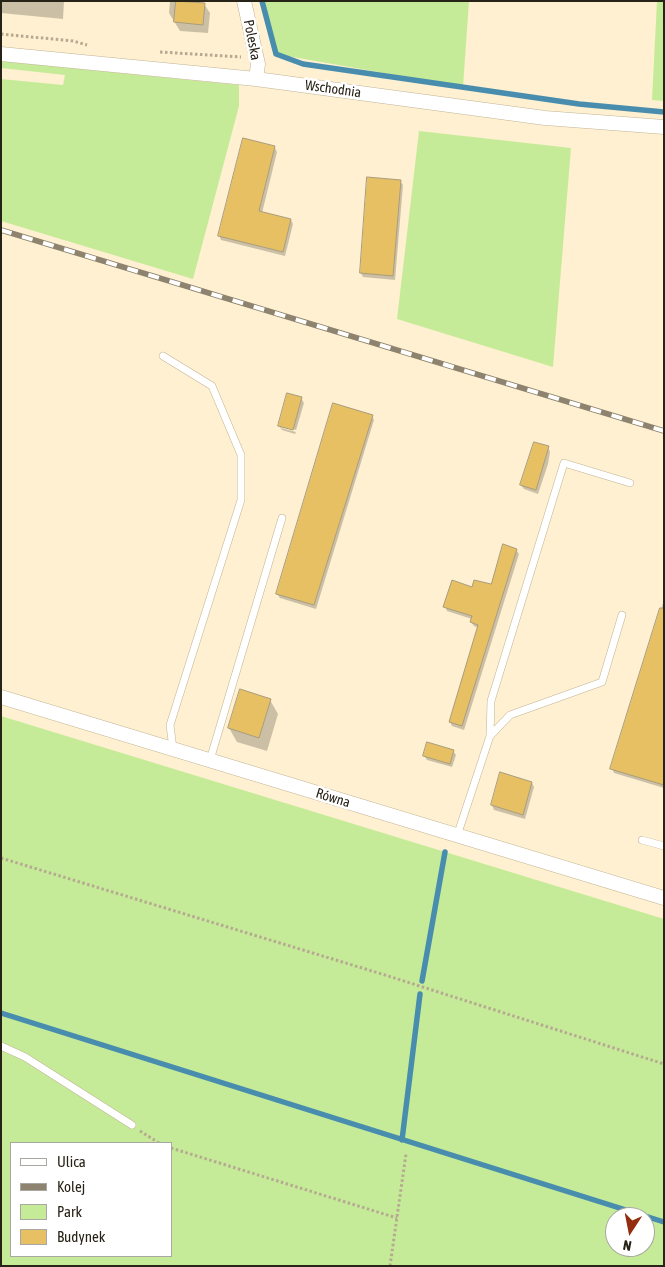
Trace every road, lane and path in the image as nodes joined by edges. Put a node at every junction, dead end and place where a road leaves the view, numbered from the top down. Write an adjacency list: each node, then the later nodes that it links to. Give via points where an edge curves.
1 (244, 1): 6 (street, Poleska)
2 (1, 34): 3 (path, via 74,40)
3 (93, 47)
4 (151, 51): 6 (path)
5 (1, 54): 7 (street, Wschodnia)
6 (256, 58): 7 (street, Poleska)
7 (256, 79): 8 (street, Wschodnia, via 545,118)
8 (664, 127)
9 (163, 356): 15 (lane, via 212,386 241,455 242,500 170,725)
10 (630, 483): 14 (lane, via 564,463 491,700)
11 (282, 518): 16 (lane)
12 (622, 615): 14 (lane, via 602,682 510,715)
13 (1, 697): 15 (street, Równa)
14 (490, 736): 17 (lane)
15 (173, 749): 16 (street, Równa)
16 (210, 760): 17 (street, Równa)
17 (458, 836): 21 (street, Równa)
18 (642, 840): 19 (lane)
19 (664, 846)
20 (1, 858): 23 (path)
21 (664, 898)
22 (1, 1046): 24 (lane, via 25,1057)
23 (664, 1064)
24 (132, 1125): 25 (path)
25 (158, 1142)
26 (172, 1148): 28 (path)
27 (406, 1154): 28 (path)
28 (397, 1218): 29 (path)
29 (390, 1266)

